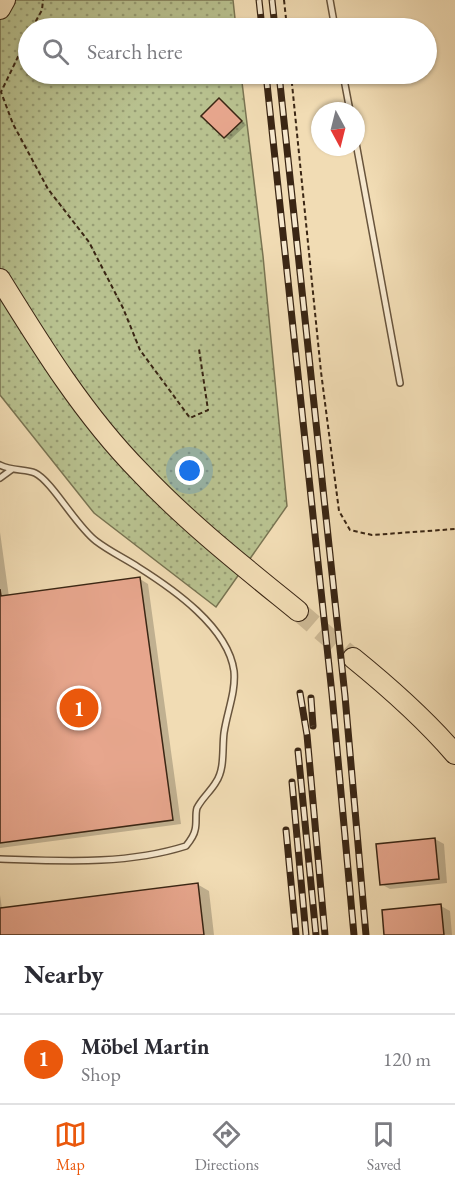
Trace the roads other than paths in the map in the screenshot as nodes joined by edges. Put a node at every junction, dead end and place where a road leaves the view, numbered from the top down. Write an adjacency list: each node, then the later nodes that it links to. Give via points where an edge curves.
1 (5, 0): 3 (highway)
2 (330, 0): 4 (lane)
3 (0, 9)
4 (333, 18)
5 (345, 84): 6 (lane)
6 (348, 102)
7 (358, 156): 9 (lane)
8 (0, 279): 13 (highway, via 51,361 139,472 216,544)
9 (400, 383)
10 (0, 465): 11 (lane)
11 (11, 470): 12 (lane); 16 (lane, via 35,473 97,542 183,598 225,645 234,669 234,684 221,772 197,809 196,829 186,846 141,856 67,862)
12 (0, 478)
13 (298, 611)
14 (353, 658): 15 (highway, via 393,689)
15 (455, 754)
16 (0, 859)

